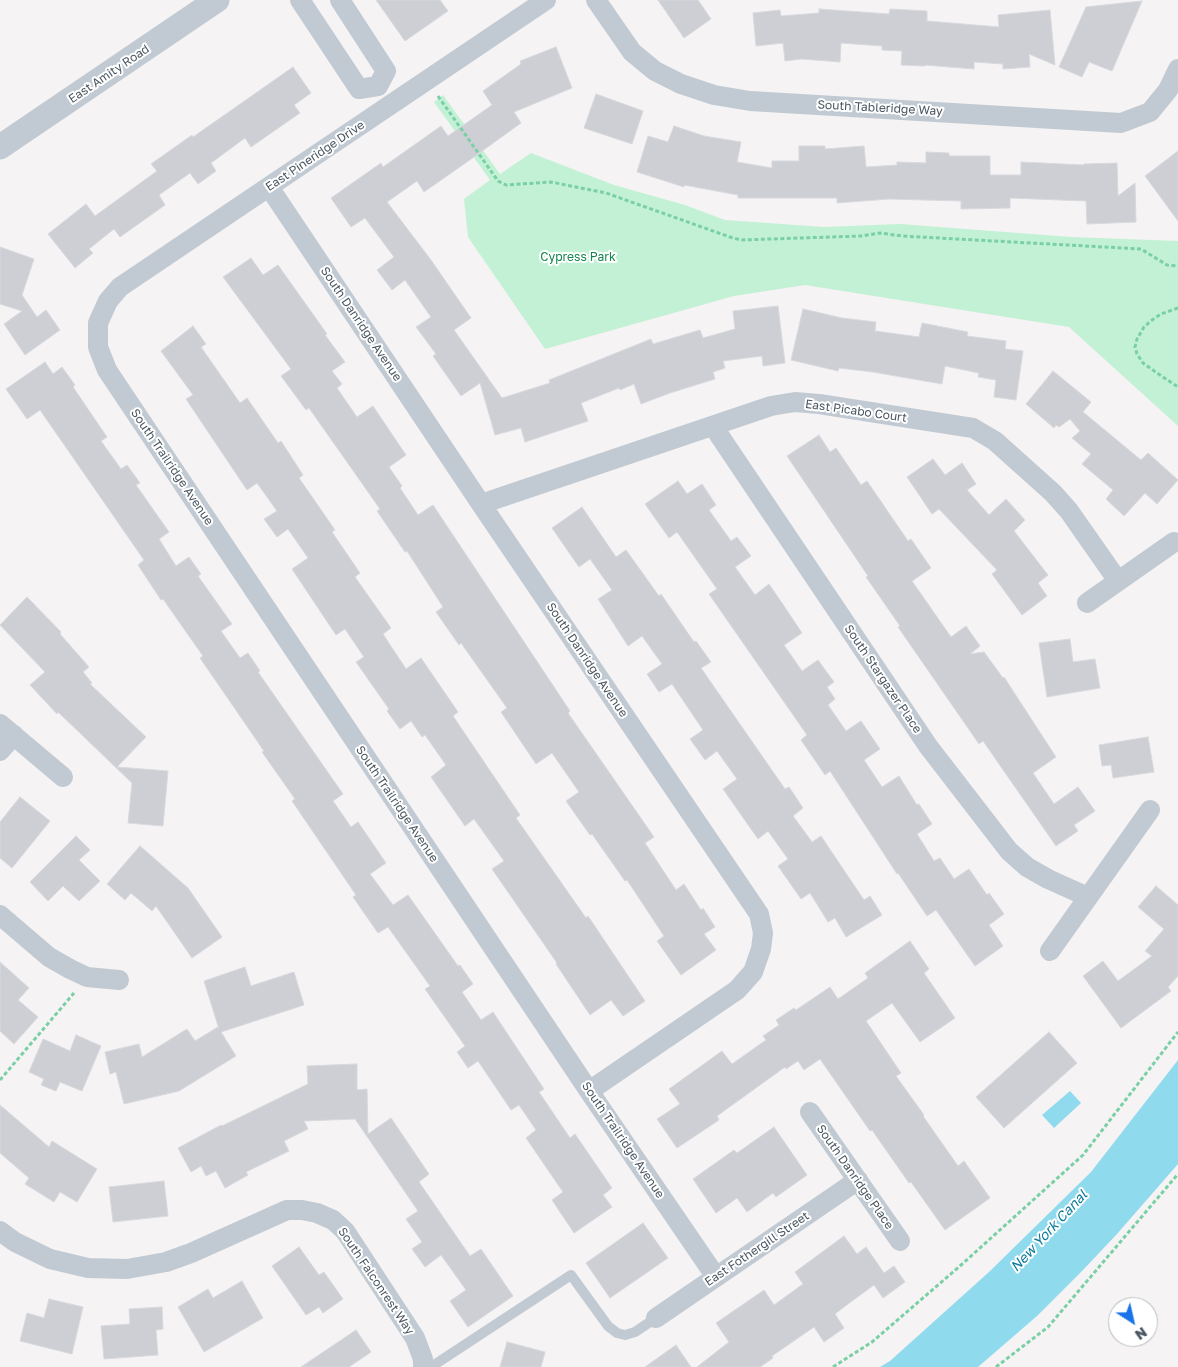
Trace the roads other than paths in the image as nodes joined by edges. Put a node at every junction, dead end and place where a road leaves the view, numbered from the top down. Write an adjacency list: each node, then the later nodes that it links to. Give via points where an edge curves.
1 (217, 0): 9 (street, East Amity Road)
2 (300, 0): 7 (street, via 359,89)
3 (340, 0): 7 (street, via 386,71)
4 (546, 0): 8 (street, East Pineridge Drive)
5 (596, 0): 6 (street, South Tableridge Way, via 632,52 654,72 714,95 750,101 1121,123 1150,112 1168,90)
6 (1178, 69)
7 (378, 86): 8 (street)
8 (390, 105): 10 (street, East Pineridge Drive)
9 (0, 147)
10 (269, 187): 11 (street, East Pineridge Drive, via 120,287 108,301); 13 (street, South Danridge Avenue)
11 (98, 323): 25 (street, South Trailridge Avenue, via 98,347 107,370)
12 (713, 426): 13 (street, East Picabo Court); 15 (street, East Picabo Court, via 771,406 795,402 973,428 995,441 1053,492); 21 (street, South Stargazer Place, via 928,746 1009,851 1027,867)
13 (481, 504): 25 (street, South Danridge Avenue, via 759,914 763,933 753,972 737,990)
14 (1174, 542): 15 (street)
15 (1118, 581): 16 (street)
16 (1087, 603)
17 (7, 729): 18 (street); 19 (street)
18 (0, 752)
19 (63, 777)
20 (1150, 810): 21 (street)
21 (1088, 897): 23 (street)
22 (0, 915): 24 (street, via 49,957 87,977)
23 (1050, 951)
24 (119, 980)
25 (589, 1091): 30 (street, South Trailridge Avenue)
26 (810, 1112): 27 (street, South Danridge Place)
27 (858, 1180): 29 (street, South Danridge Place); 30 (street, East Fothergill Street)
28 (0, 1231): 32 (street, South Falconrest Way, via 50,1259 88,1268 127,1269 166,1262 287,1210 317,1213 333,1220 345,1231 415,1338)
29 (900, 1241)
30 (716, 1277): 31 (street, East Fothergill Street)
31 (656, 1318): 33 (lane, via 635,1332 617,1333 608,1326 571,1275)
32 (423, 1367)
33 (431, 1367)

